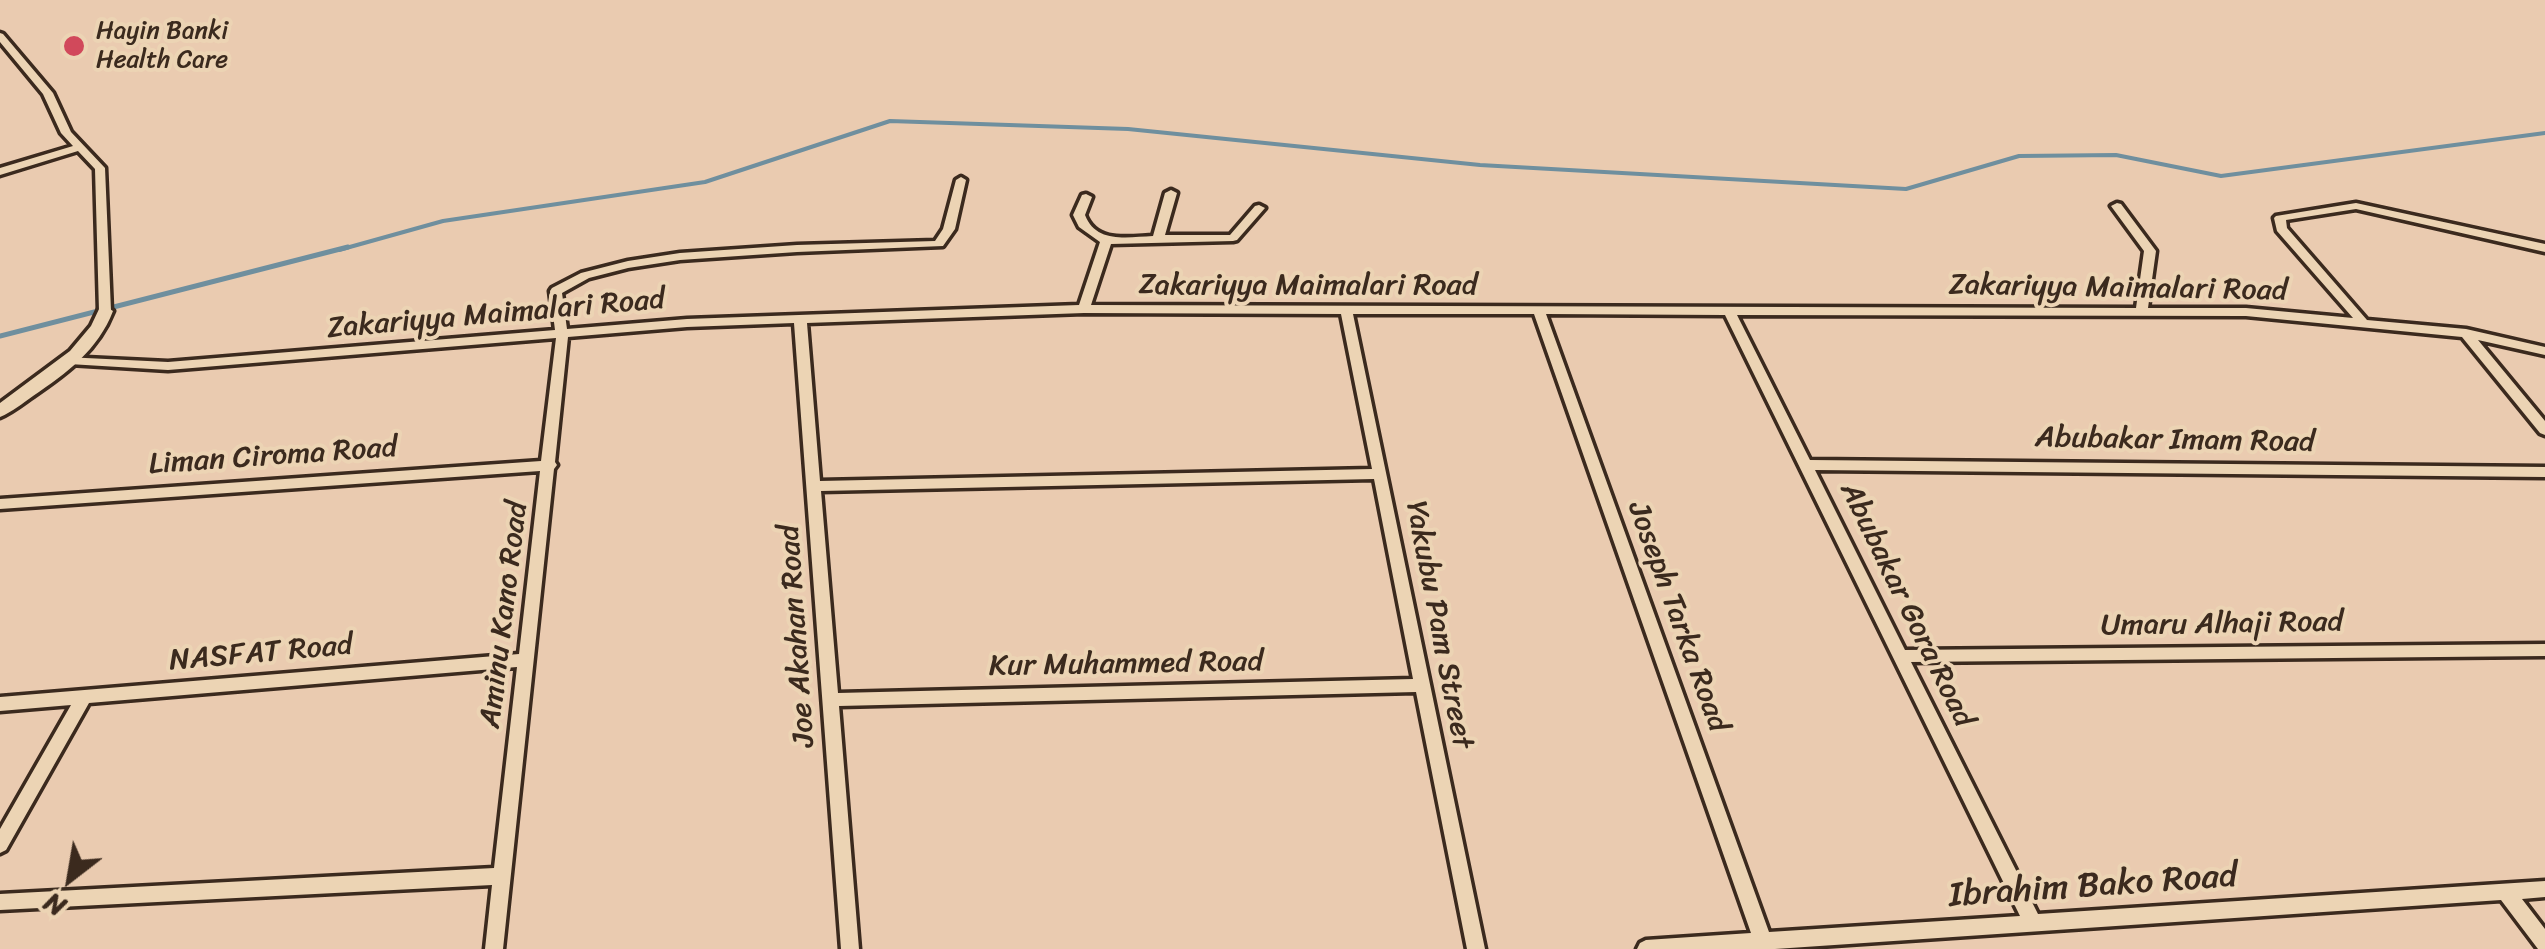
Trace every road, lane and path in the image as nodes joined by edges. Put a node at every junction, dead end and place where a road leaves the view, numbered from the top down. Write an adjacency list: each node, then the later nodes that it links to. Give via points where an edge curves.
1 (0, 36): 2 (street, via 48,94)
2 (80, 147): 3 (street); 17 (street, via 100,168)
3 (3, 168)
4 (960, 180): 21 (street, Aminu Kano Road, via 939,244 634,262 556,292)
5 (1171, 193): 9 (street)
6 (1086, 197): 10 (street, via 1079,215 1083,225)
7 (2117, 206): 16 (street, via 2150,251)
8 (1259, 208): 9 (street, via 1233,238)
9 (1158, 239): 10 (street)
10 (1106, 241): 12 (street)
11 (2545, 248): 19 (street, via 2356,206 2280,218 2280,229)
12 (1084, 309): 13 (street, Zakariyya Maimalari Road); 18 (street, Zakariyya Maimalari Road)
13 (1346, 312): 14 (street, Zakariyya Maimalari Road); 29 (street, Yakubu Pam Street)
14 (1539, 312): 15 (street, Zakariyya Maimalari Road); 45 (street, Joseph Tarka Road)
15 (1729, 312): 16 (street, Zakariyya Maimalari Road); 27 (street, Abubakar Gora Road)
16 (2141, 312): 19 (street, Zakariyya Maimalari Road)
17 (104, 314): 23 (street)
18 (800, 318): 21 (street, Zakariyya Maimalari Road); 30 (street, Joe Akahan Road)
19 (2361, 320): 20 (street, Zakariyya Maimalari Road)
20 (2466, 333): 22 (street, Zakariyya Maimalari Road); 25 (street)
21 (562, 336): 23 (street, Zakariyya Maimalari Road, via 186,365); 26 (street, Aminu Kano Road)
22 (2545, 351)
23 (69, 360): 24 (street)
24 (0, 410)
25 (2545, 430)
26 (550, 465): 31 (street, Liman Ciroma Road); 34 (street, Aminu Kano Road)
27 (1806, 465): 28 (street, Abubakar Imam Road); 33 (street, Abubakar Gora Road)
28 (2545, 472)
29 (1380, 474): 30 (street); 35 (street, Yakubu Pam Street)
30 (814, 486): 37 (street, Joe Akahan Road)
31 (0, 504)
32 (2545, 650): 33 (street, Umaru Alhaji Road)
33 (1900, 656): 44 (street, Abubakar Gora Road)
34 (527, 660): 36 (street, NASFAT Road); 40 (street, Aminu Kano Road)
35 (1422, 685): 37 (street, Kur Muhammed Road); 49 (street, Yakubu Pam Street)
36 (84, 697): 38 (street, NASFAT Road); 39 (street)
37 (830, 700): 48 (street, Joe Akahan Road)
38 (0, 704)
39 (0, 845)
40 (502, 876): 43 (street); 47 (street, Aminu Kano Road)
41 (2545, 889): 42 (street, Ibrahim Bako Road)
42 (2506, 892): 44 (street, Ibrahim Bako Road); 46 (street)
43 (0, 902)
44 (2033, 924): 45 (street, Ibrahim Bako Road)
45 (1763, 941): 50 (street, Ibrahim Bako Road)
46 (2545, 944)
47 (494, 949)
48 (850, 949)
49 (1476, 949)
50 (1646, 949)

